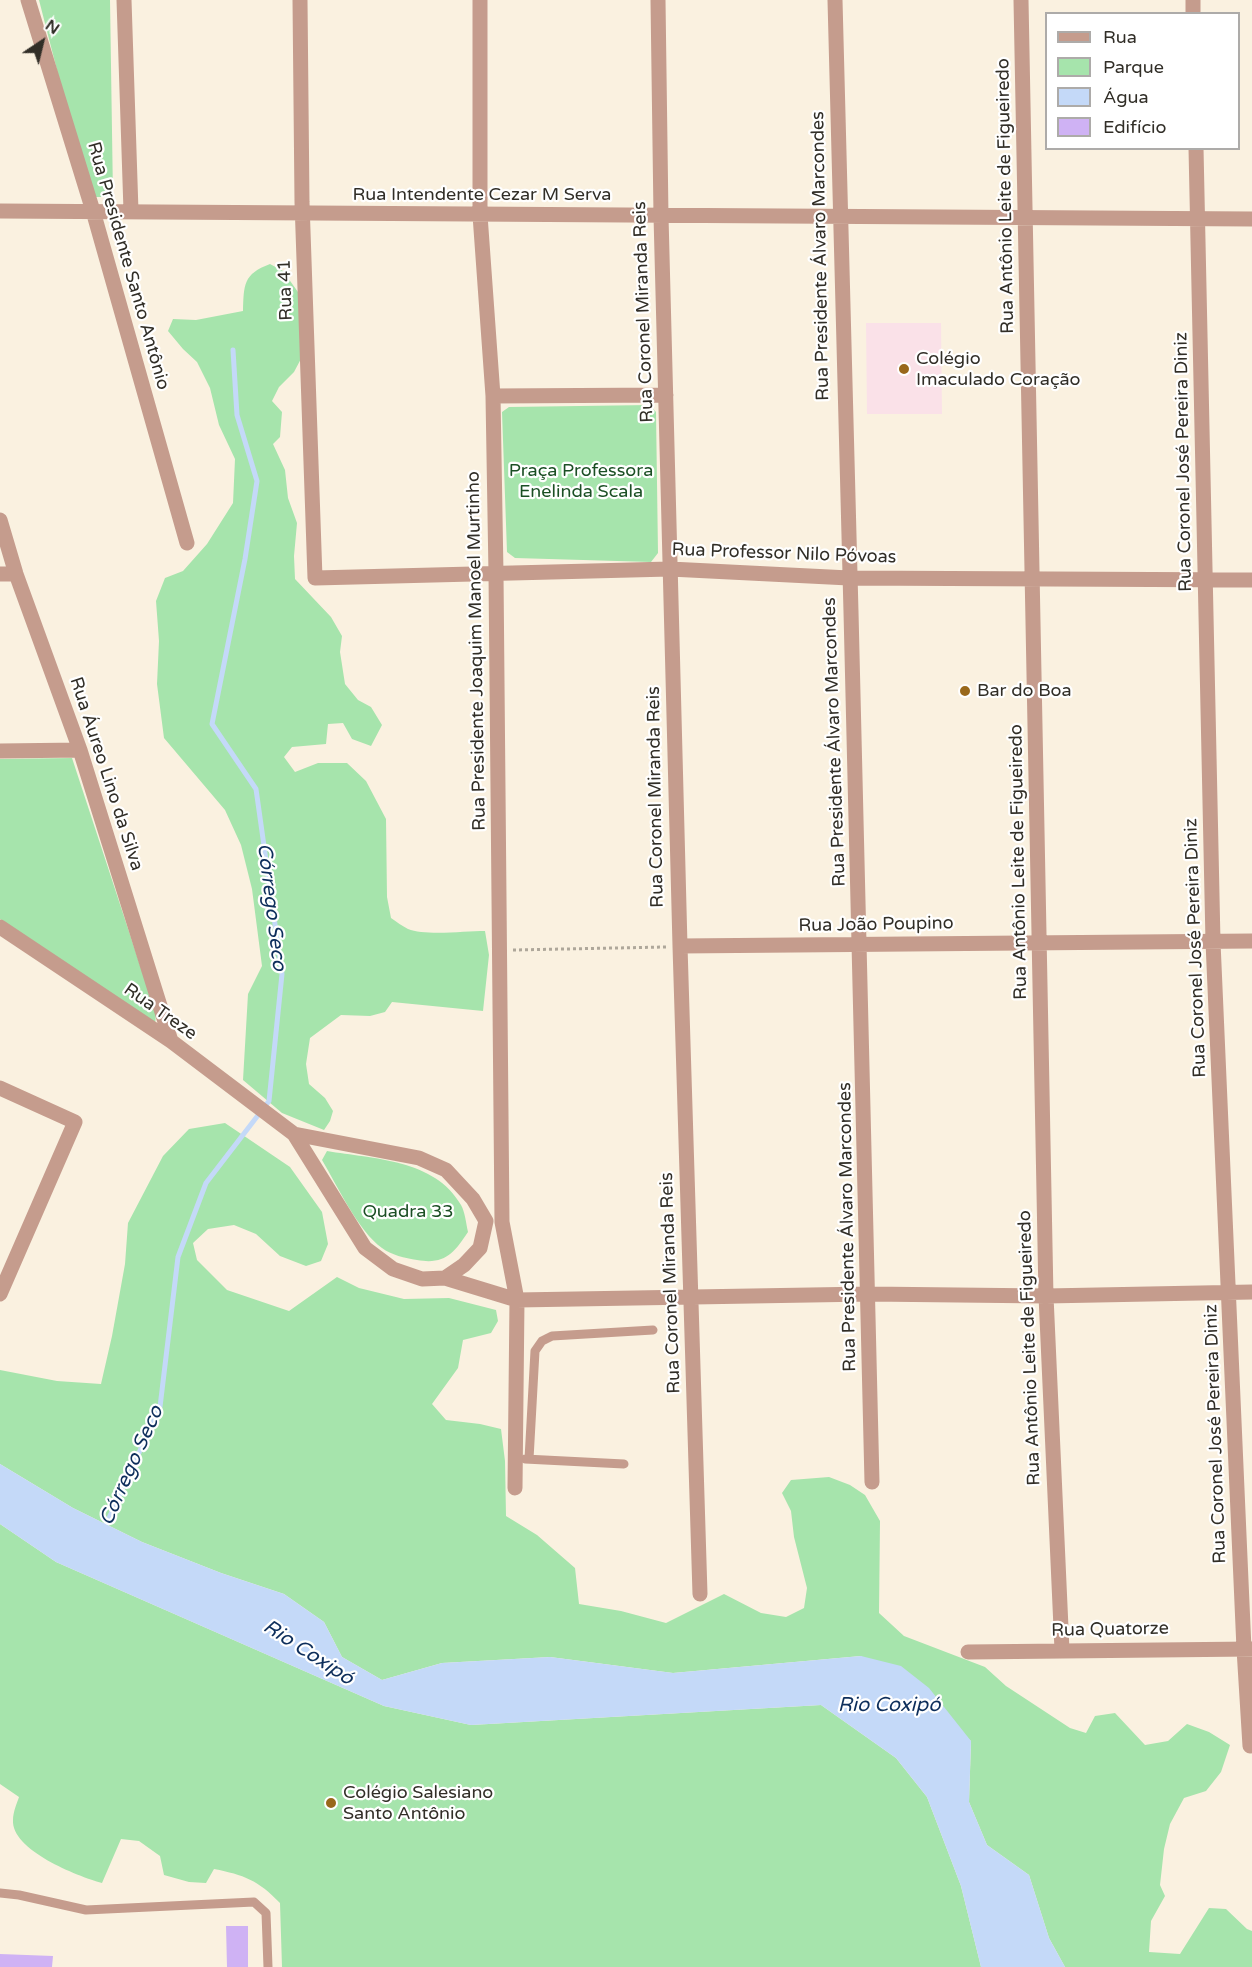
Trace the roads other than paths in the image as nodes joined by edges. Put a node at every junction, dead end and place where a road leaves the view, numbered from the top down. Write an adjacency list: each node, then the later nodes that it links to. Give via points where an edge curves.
1 (28, 0): 10 (street, Rua Presidente Santo Antônio)
2 (124, 0): 11 (street)
3 (300, 0): 12 (street, Rua 41)
4 (480, 0): 13 (street, Rua Presidente Joaquim Manoel Murtinho)
5 (658, 0): 14 (street, Rua Coronel Miranda Reis)
6 (835, 0): 15 (street, Rua Presidente Álvaro Marcondes)
7 (1021, 0): 16 (street, Rua Antônio Leite de Figueiredo)
8 (1196, 150): 17 (street, Rua Coronel José Pereira Diniz)
9 (0, 211): 10 (street, Rua Intendente Cezar M Serva)
10 (93, 211): 11 (street, Rua Intendente Cezar M Serva); 22 (street, Rua Presidente Santo Antônio)
11 (131, 211): 12 (street, Rua Intendente Cezar M Serva)
12 (303, 213): 13 (street, Rua Intendente Cezar M Serva); 27 (street, Rua 41)
13 (480, 214): 14 (street, Rua Intendente Cezar M Serva); 20 (street, Rua Presidente Joaquim Manoel Murtinho)
14 (661, 216): 15 (street, Rua Intendente Cezar M Serva); 19 (street, Rua Coronel Miranda Reis)
15 (840, 217): 16 (street, Rua Intendente Cezar M Serva); 28 (street, Rua Presidente Álvaro Marcondes)
16 (1026, 217): 17 (street, Rua Intendente Cezar M Serva); 30 (street, Rua Antônio Leite de Figueiredo)
17 (1198, 219): 18 (street, Rua Intendente Cezar M Serva); 29 (street, Rua Coronel José Pereira Diniz)
18 (1252, 219)
19 (666, 395): 20 (street); 23 (street, Rua Coronel Miranda Reis)
20 (493, 396): 26 (street, Rua Presidente Joaquim Manoel Murtinho)
21 (0, 520): 25 (street, Rua Áureo Lino da Silva)
22 (187, 543)
23 (670, 569): 26 (street, Rua Professor Nilo Póvoas); 28 (street, Rua Professor Nilo Póvoas); 39 (street, Rua Coronel Miranda Reis)
24 (0, 574): 25 (street)
25 (16, 574): 32 (street, Rua Áureo Lino da Silva)
26 (496, 574): 27 (street, Rua Professor Nilo Póvoas); 44 (street, Rua Presidente Joaquim Manoel Murtinho)
27 (315, 578)
28 (849, 578): 30 (street, Rua Professor Nilo Póvoas); 38 (street, Rua Presidente Álvaro Marcondes)
29 (1206, 579): 30 (street, Rua Professor Nilo Póvoas); 31 (street, Rua Professor Nilo Póvoas); 36 (street, Rua Coronel José Pereira Diniz)
30 (1033, 580): 37 (street, Rua Antônio Leite de Figueiredo)
31 (1252, 580)
32 (80, 750): 33 (street); 40 (street, Rua Áureo Lino da Silva)
33 (0, 751)
34 (0, 927): 40 (street, Rua Treze)
35 (1252, 941): 36 (street, Rua João Poupino)
36 (1213, 942): 37 (street, Rua João Poupino); 47 (street, Rua Coronel José Pereira Diniz)
37 (1040, 943): 38 (street, Rua João Poupino); 51 (street, Rua Antônio Leite de Figueiredo)
38 (861, 945): 39 (street, Rua João Poupino); 49 (street, Rua Presidente Álvaro Marcondes)
39 (680, 946): 50 (street, Rua Coronel Miranda Reis)
40 (171, 1041): 42 (street, Rua Treze)
41 (0, 1088): 48 (street, via 75,1122)
42 (289, 1130): 43 (street, Rua Treze, via 419,1158 446,1170 473,1198); 45 (street, Rua Treze, via 365,1248 393,1269 422,1279)
43 (486, 1221): 44 (street); 45 (street, via 480,1248)
44 (502, 1222): 52 (street, Rua Presidente Joaquim Manoel Murtinho)
45 (445, 1278): 52 (street, Rua Treze)
46 (1252, 1292): 47 (street, Rua Treze)
47 (1230, 1293): 51 (street, Rua Treze); 59 (street, Rua Coronel José Pereira Diniz)
48 (0, 1294)
49 (869, 1294): 50 (street, Rua Treze); 51 (street, Rua Treze); 56 (street, Rua Presidente Álvaro Marcondes)
50 (692, 1296): 52 (street, Rua Treze); 58 (street, Rua Coronel Miranda Reis)
51 (1046, 1296): 60 (street, Rua Antônio Leite de Figueiredo)
52 (517, 1300): 54 (street, Rua Presidente Joaquim Manoel Murtinho)
53 (653, 1330): 54 (lane, via 552,1336 542,1341 535,1351)
54 (523, 1459): 55 (lane); 57 (street, Rua Presidente Joaquim Manoel Murtinho)
55 (624, 1464)
56 (872, 1482)
57 (515, 1488)
58 (700, 1594)
59 (1248, 1649): 60 (street, Rua Quatorze); 62 (street, Rua Coronel José Pereira Diniz)
60 (1062, 1650): 61 (street, Rua Quatorze)
61 (968, 1652)
62 (1250, 1746)
63 (0, 1893): 64 (lane, via 86,1910 254,1902 266,1913)
64 (268, 1967)

